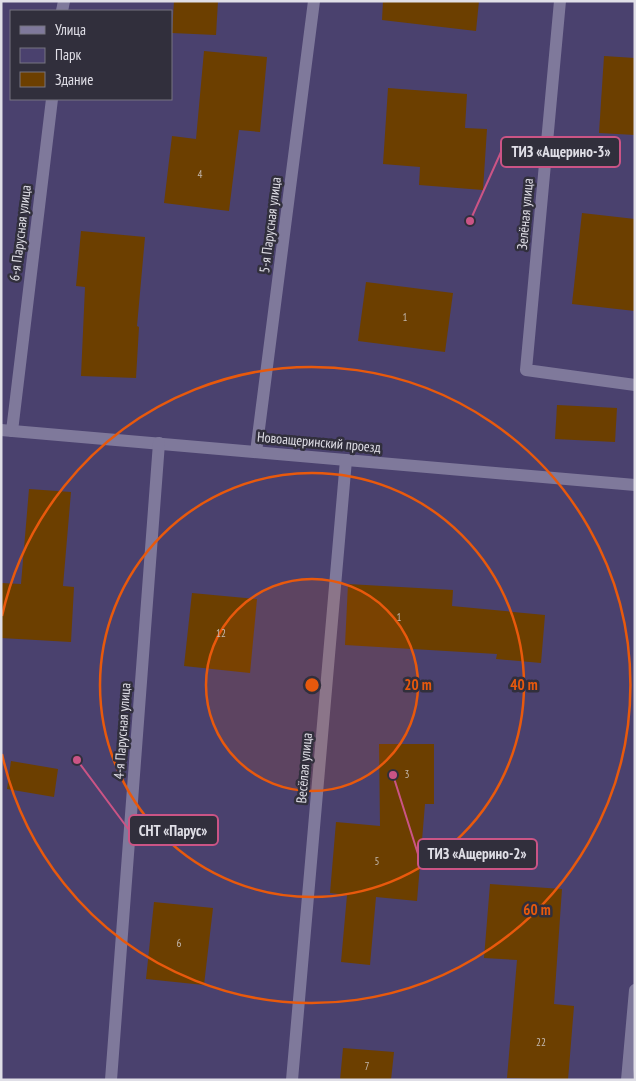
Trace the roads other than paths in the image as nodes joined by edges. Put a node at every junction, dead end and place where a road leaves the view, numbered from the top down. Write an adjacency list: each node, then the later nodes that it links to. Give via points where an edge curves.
1 (314, 1): 7 (street, 5-я Парусная улица)
2 (560, 1): 4 (street, Зелёная улица, via 526,370)
3 (52, 100): 5 (street, 6-я Парусная улица)
4 (635, 384)
5 (6, 430): 6 (street, Новоащеринский проезд)
6 (159, 444): 7 (street, Новоащеринский проезд); 11 (street, 4-я Парусная улица)
7 (256, 452): 8 (street, Новоащеринский проезд)
8 (346, 460): 9 (street, Новоащеринский проезд); 12 (street, Весёлая улица)
9 (635, 485)
10 (635, 990): 13 (street)
11 (111, 1080)
12 (292, 1080)
13 (627, 1080)

